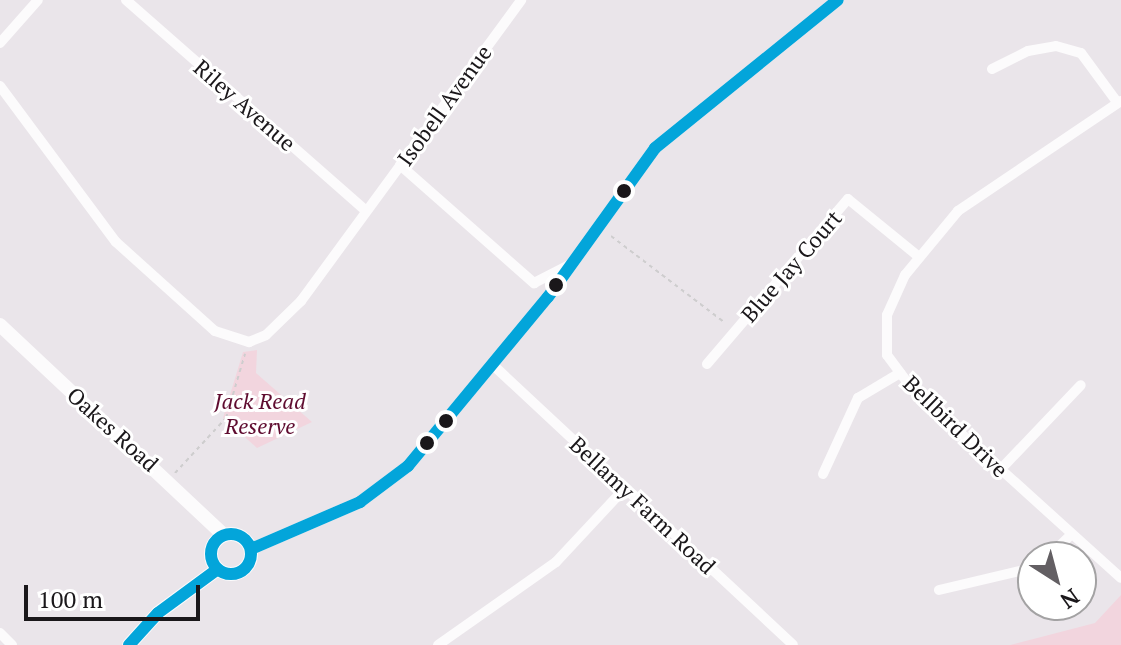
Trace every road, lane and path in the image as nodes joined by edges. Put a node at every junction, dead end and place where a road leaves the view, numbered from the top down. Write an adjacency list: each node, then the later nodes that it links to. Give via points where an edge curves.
1 (38, 0): 5 (street)
2 (126, 0): 10 (street, Riley Avenue)
3 (521, 0): 9 (street, Isobell Avenue)
4 (838, 0): 13 (street, via 655,148)
5 (0, 43)
6 (992, 69): 8 (street, via 1028,51 1056,46 1081,53)
7 (0, 86): 16 (street, via 116,242 215,331)
8 (1119, 102): 12 (street, Bellbird Drive, via 997,179)
9 (400, 165): 10 (street, Isobell Avenue); 13 (street, via 534,283)
10 (365, 210): 16 (street, Isobell Avenue, via 301,301 266,335)
11 (611, 236): 15 (path)
12 (918, 256): 15 (street, Blue Jay Court, via 848,199); 19 (street, Bellbird Drive, via 887,315 887,355)
13 (574, 262): 18 (street)
14 (0, 325): 23 (main road, Oakes Road)
15 (735, 331): 17 (street, Blue Jay Court)
16 (249, 342): 23 (path, via 226,418)
17 (707, 364)
18 (493, 365): 24 (street, Bellamy Farm Road); 28 (street, via 388,484)
19 (900, 373): 21 (street, Bellbird Drive); 22 (street, via 858,398)
20 (1081, 385): 21 (street)
21 (1000, 470): 26 (street, Bellbird Drive)
22 (823, 474)
23 (169, 479): 25 (main road, Oakes Road)
24 (624, 489): 36 (street, via 556,562); 37 (street, Bellamy Farm Road)
25 (224, 535): 28 (main road, via 243,537); 29 (main road, via 211,552)
26 (1071, 535): 27 (street); 31 (street, Bellbird Drive)
27 (1065, 541)
28 (251, 549): 29 (main road, via 244,569 230,574)
29 (218, 569): 35 (main road, via 158,613)
30 (1017, 572): 32 (street)
31 (1121, 578)
32 (939, 590)
33 (0, 633): 34 (street)
34 (12, 645)
35 (129, 645)
36 (438, 645)
37 (793, 645)

